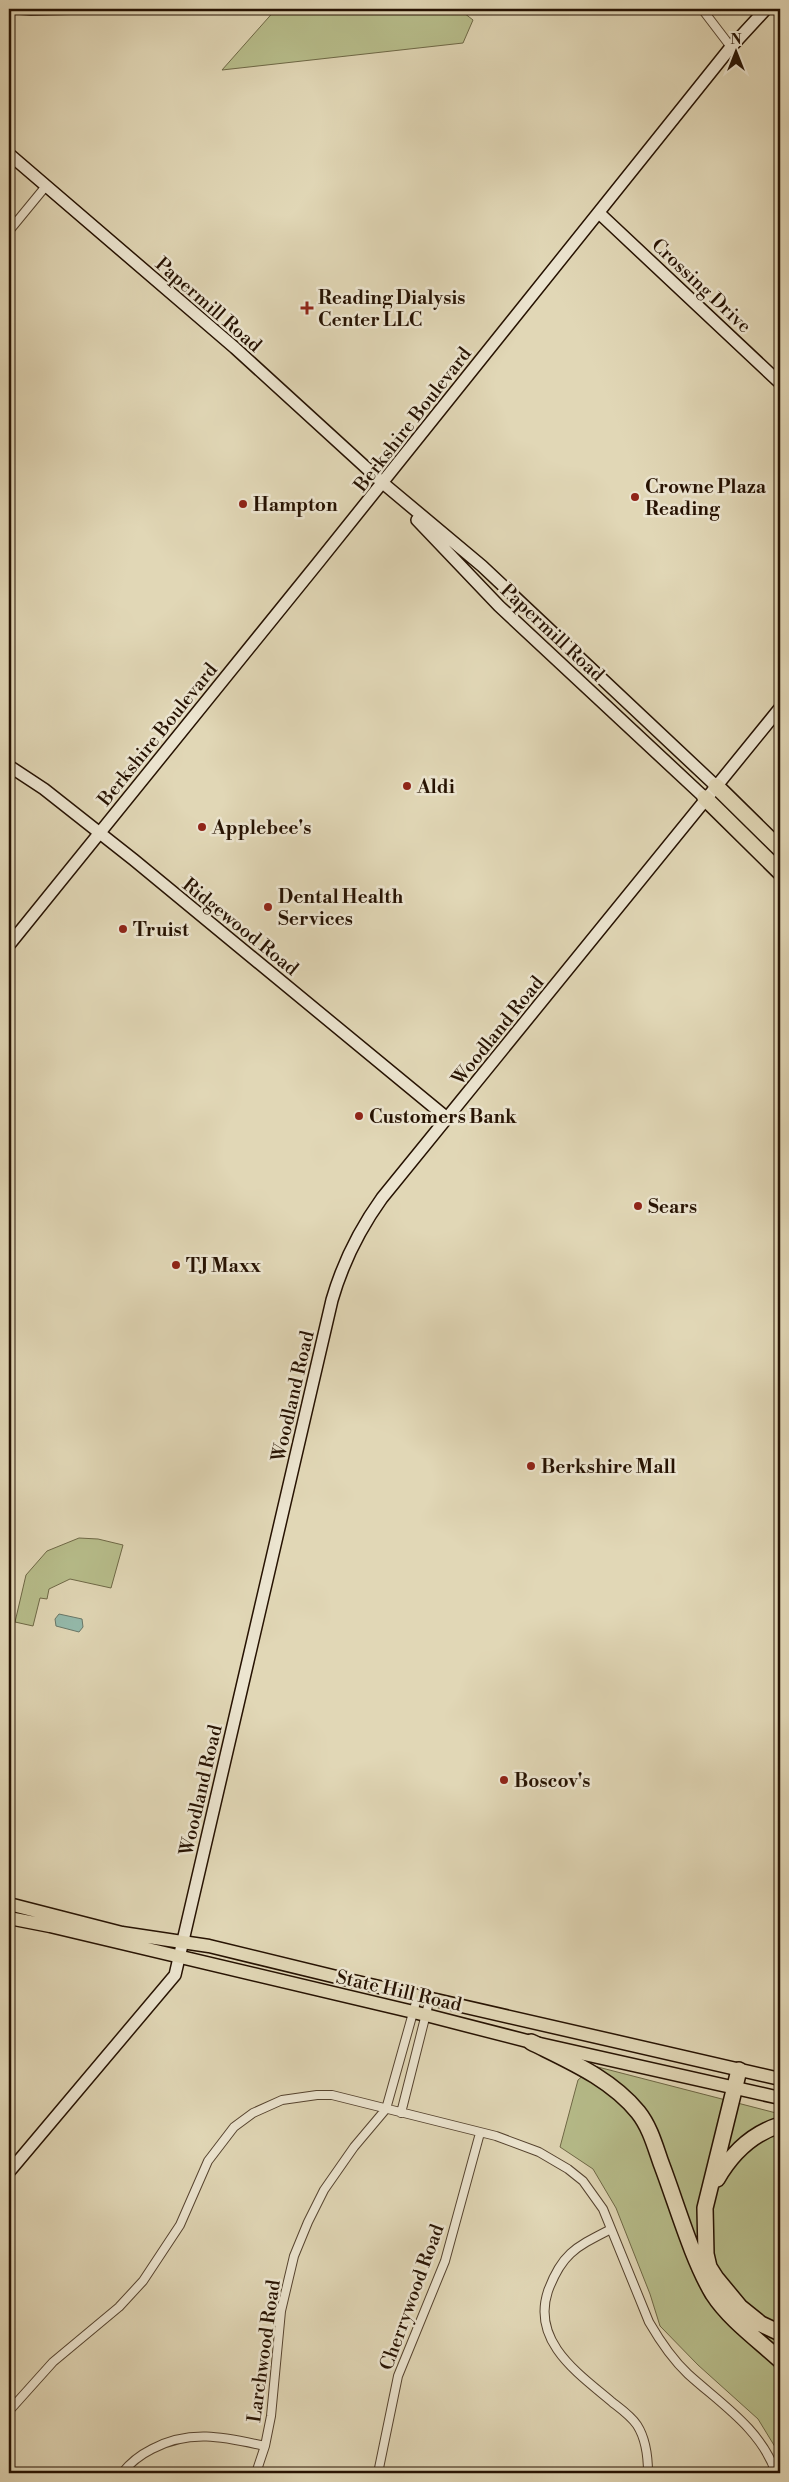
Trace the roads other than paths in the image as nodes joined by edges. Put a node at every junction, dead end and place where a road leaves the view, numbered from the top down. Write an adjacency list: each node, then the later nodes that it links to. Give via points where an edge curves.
1 (9, 9): 2 (street)
2 (109, 9)
3 (702, 9): 5 (street)
4 (766, 9): 5 (main road, Berkshire Boulevard)
5 (731, 47): 8 (main road, Berkshire Boulevard)
6 (9, 154): 7 (main road, Papermill Road)
7 (46, 186): 9 (street); 11 (main road, Papermill Road, via 235,348)
8 (599, 213): 10 (main road, Crossing Drive); 11 (main road, Berkshire Boulevard)
9 (9, 231)
10 (780, 383)
11 (384, 484): 14 (main road, Papermill Road, via 482,566); 15 (main road, Papermill Road, via 499,606); 16 (main road, Berkshire Boulevard)
12 (780, 708): 14 (main road, Woodland Road)
13 (9, 766): 16 (main road, Ridgewood Road, via 44,788)
14 (716, 786): 15 (main road, Woodland Road); 17 (highway)
15 (705, 798): 18 (highway); 20 (main road, Woodland Road)
16 (100, 833): 19 (main road, Berkshire Boulevard); 20 (main road, Ridgewood Road)
17 (780, 850)
18 (780, 872)
19 (9, 944)
20 (447, 1118): 23 (main road, Woodland Road, via 366,1220 338,1279)
21 (9, 1904): 23 (main road, State Hill Road, via 122,1933)
22 (9, 1918): 24 (main road, State Hill Road)
23 (182, 1942): 24 (main road, Woodland Road); 25 (main road, State Hill Road)
24 (179, 1956): 26 (main road, State Hill Road); 36 (main road, Woodland Road, via 174,1975)
25 (424, 1997): 26 (street); 26 (street); 28 (main road, State Hill Road)
26 (420, 2013): 27 (main road, State Hill Road); 32 (street); 33 (street)
27 (531, 2042): 30 (main road, State Hill Road); 39 (highway, via 595,2075 638,2112 652,2138)
28 (734, 2069): 29 (main road, State Hill Road); 30 (highway)
29 (780, 2079)
30 (730, 2086): 31 (main road, State Hill Road); 37 (highway); 39 (highway, via 698,2201)
31 (780, 2098)
32 (388, 2109): 33 (street); 42 (street, via 340,2096 299,2096 269,2105 234,2127 208,2161 180,2225 143,2281 120,2307 53,2362); 43 (street, Larchwood Road, via 332,2177 301,2238 281,2311 274,2394)
33 (401, 2112): 35 (street)
34 (780, 2125): 37 (highway, via 764,2130 742,2146 725,2164)
35 (480, 2133): 38 (street, via 521,2144 568,2169 595,2196); 46 (street, Cherrywood Road, via 445,2261 398,2376)
36 (9, 2172)
37 (709, 2194): 40 (highway, via 704,2231 709,2267 740,2307 761,2324)
38 (611, 2229): 47 (street, via 564,2258 554,2275 545,2314 548,2333 556,2351 637,2425 644,2441); 48 (street, via 649,2322 659,2338 687,2372 749,2428 765,2448)
39 (695, 2254): 41 (highway, via 708,2285 719,2301)
40 (780, 2333)
41 (780, 2360)
42 (9, 2411)
43 (265, 2446): 44 (street, via 218,2436 182,2437 146,2452); 45 (street, Larchwood Road)
44 (122, 2473)
45 (256, 2473)
46 (378, 2473)
47 (648, 2473)
48 (776, 2473)

